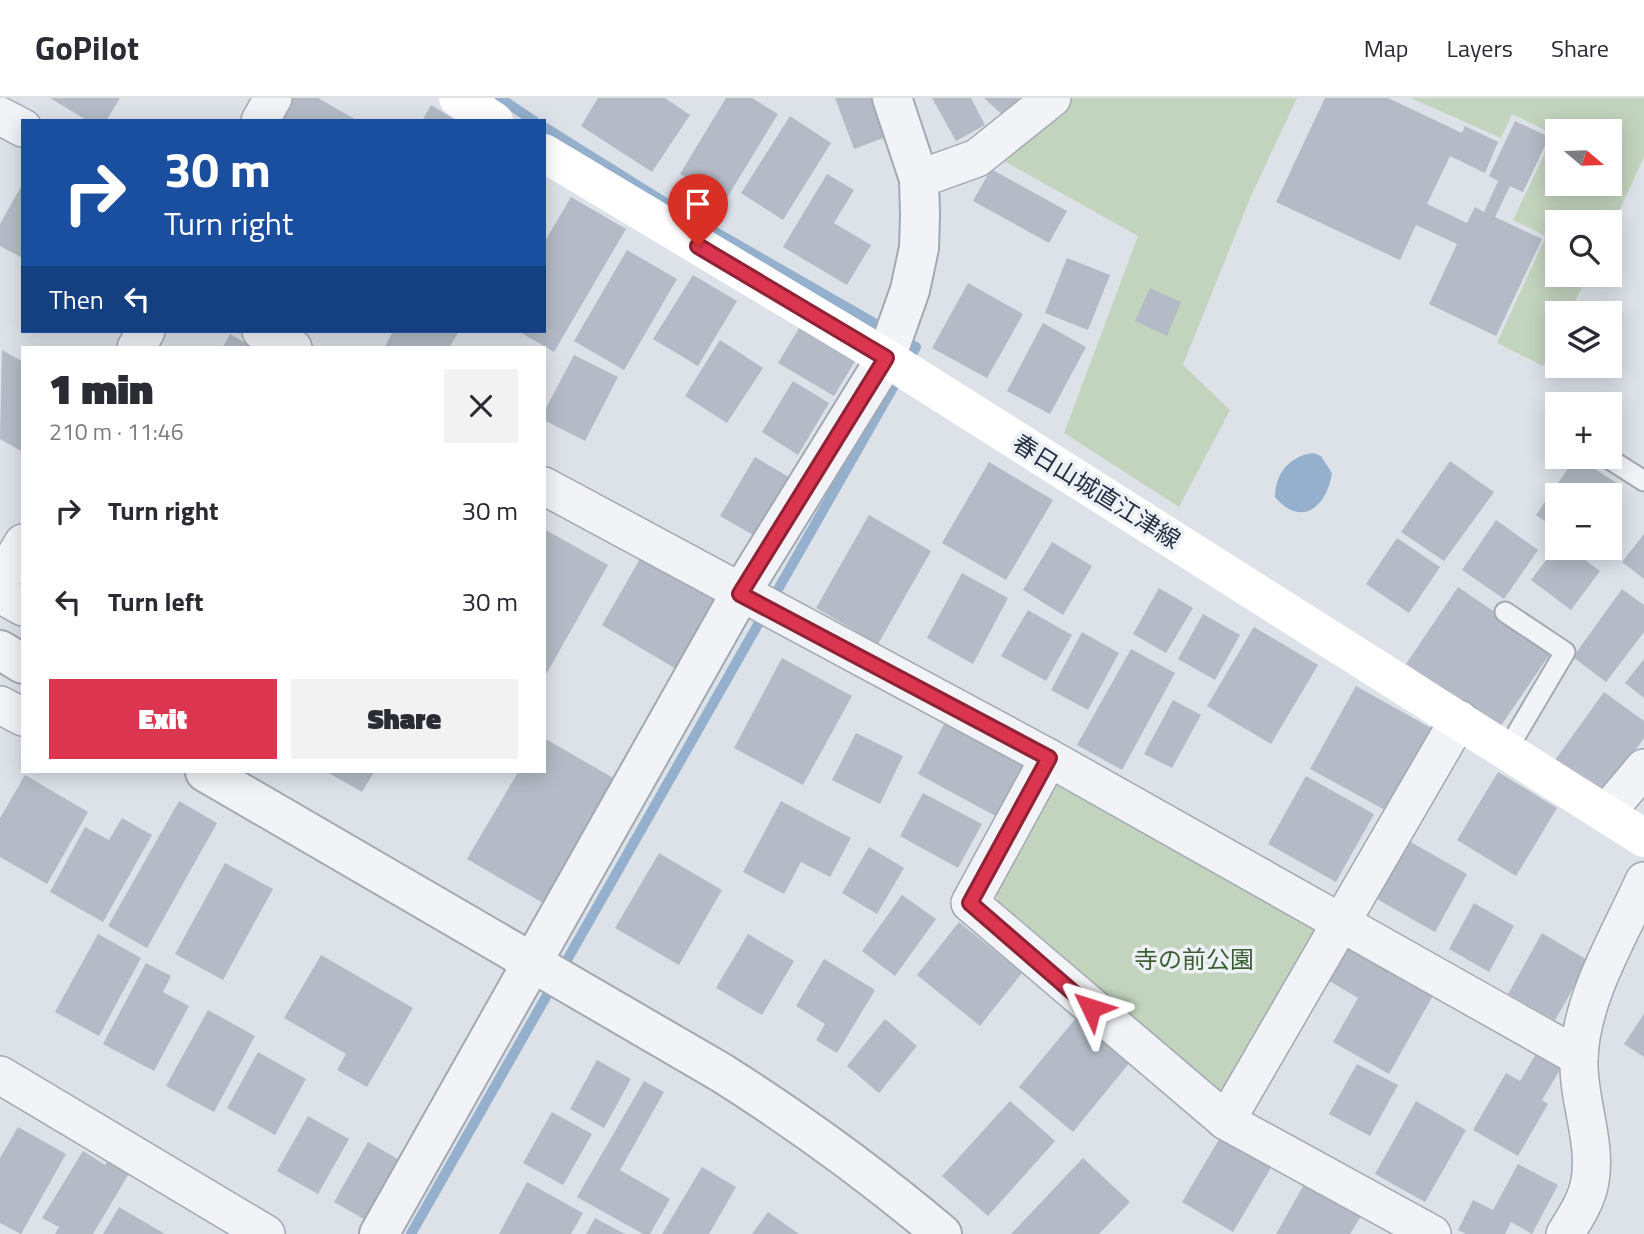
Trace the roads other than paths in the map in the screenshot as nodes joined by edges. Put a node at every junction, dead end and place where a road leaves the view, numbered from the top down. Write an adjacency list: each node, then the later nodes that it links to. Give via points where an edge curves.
1 (273, 98): 6 (street)
2 (458, 98): 7 (main road)
3 (892, 98): 10 (street)
4 (1052, 98): 10 (street, via 976,158)
5 (0, 116): 8 (street)
6 (261, 119)
7 (491, 119)
8 (21, 127)
9 (546, 153): 13 (main road, 春日山城直江津線)
10 (919, 179): 13 (street, via 919,248)
11 (265, 333): 12 (street)
12 (289, 346)
13 (886, 358): 20 (street); 27 (main road, 春日山城直江津線)
14 (1622, 467): 15 (lane)
15 (1644, 481)
16 (546, 487): 20 (street)
17 (21, 546): 18 (street)
18 (0, 582)
19 (0, 594): 21 (street)
20 (740, 594): 29 (street); 36 (street)
21 (21, 606)
22 (1505, 612): 28 (lane, via 1565,652)
23 (0, 650): 24 (street)
24 (21, 663)
25 (0, 705): 26 (street)
26 (21, 717)
27 (1459, 719): 28 (main road, 春日山城直江津線); 35 (street)
28 (1507, 750): 32 (main road, 春日山城直江津線)
29 (1049, 758): 35 (street); 39 (street, via 970,903)
30 (1644, 768): 32 (street)
31 (207, 773): 36 (street)
32 (1608, 812): 33 (main road, 春日山城直江津線)
33 (1644, 838)
34 (1644, 881): 37 (street, via 1597,986)
35 (1342, 923): 37 (street); 39 (street)
36 (534, 965): 41 (street); 42 (street, via 786,1114)
37 (1579, 1057): 44 (street, via 1591,1178)
38 (0, 1075): 40 (street)
39 (1226, 1121): 43 (street)
40 (266, 1234)
41 (379, 1234)
42 (942, 1234)
43 (1432, 1234)
44 (1565, 1234)

